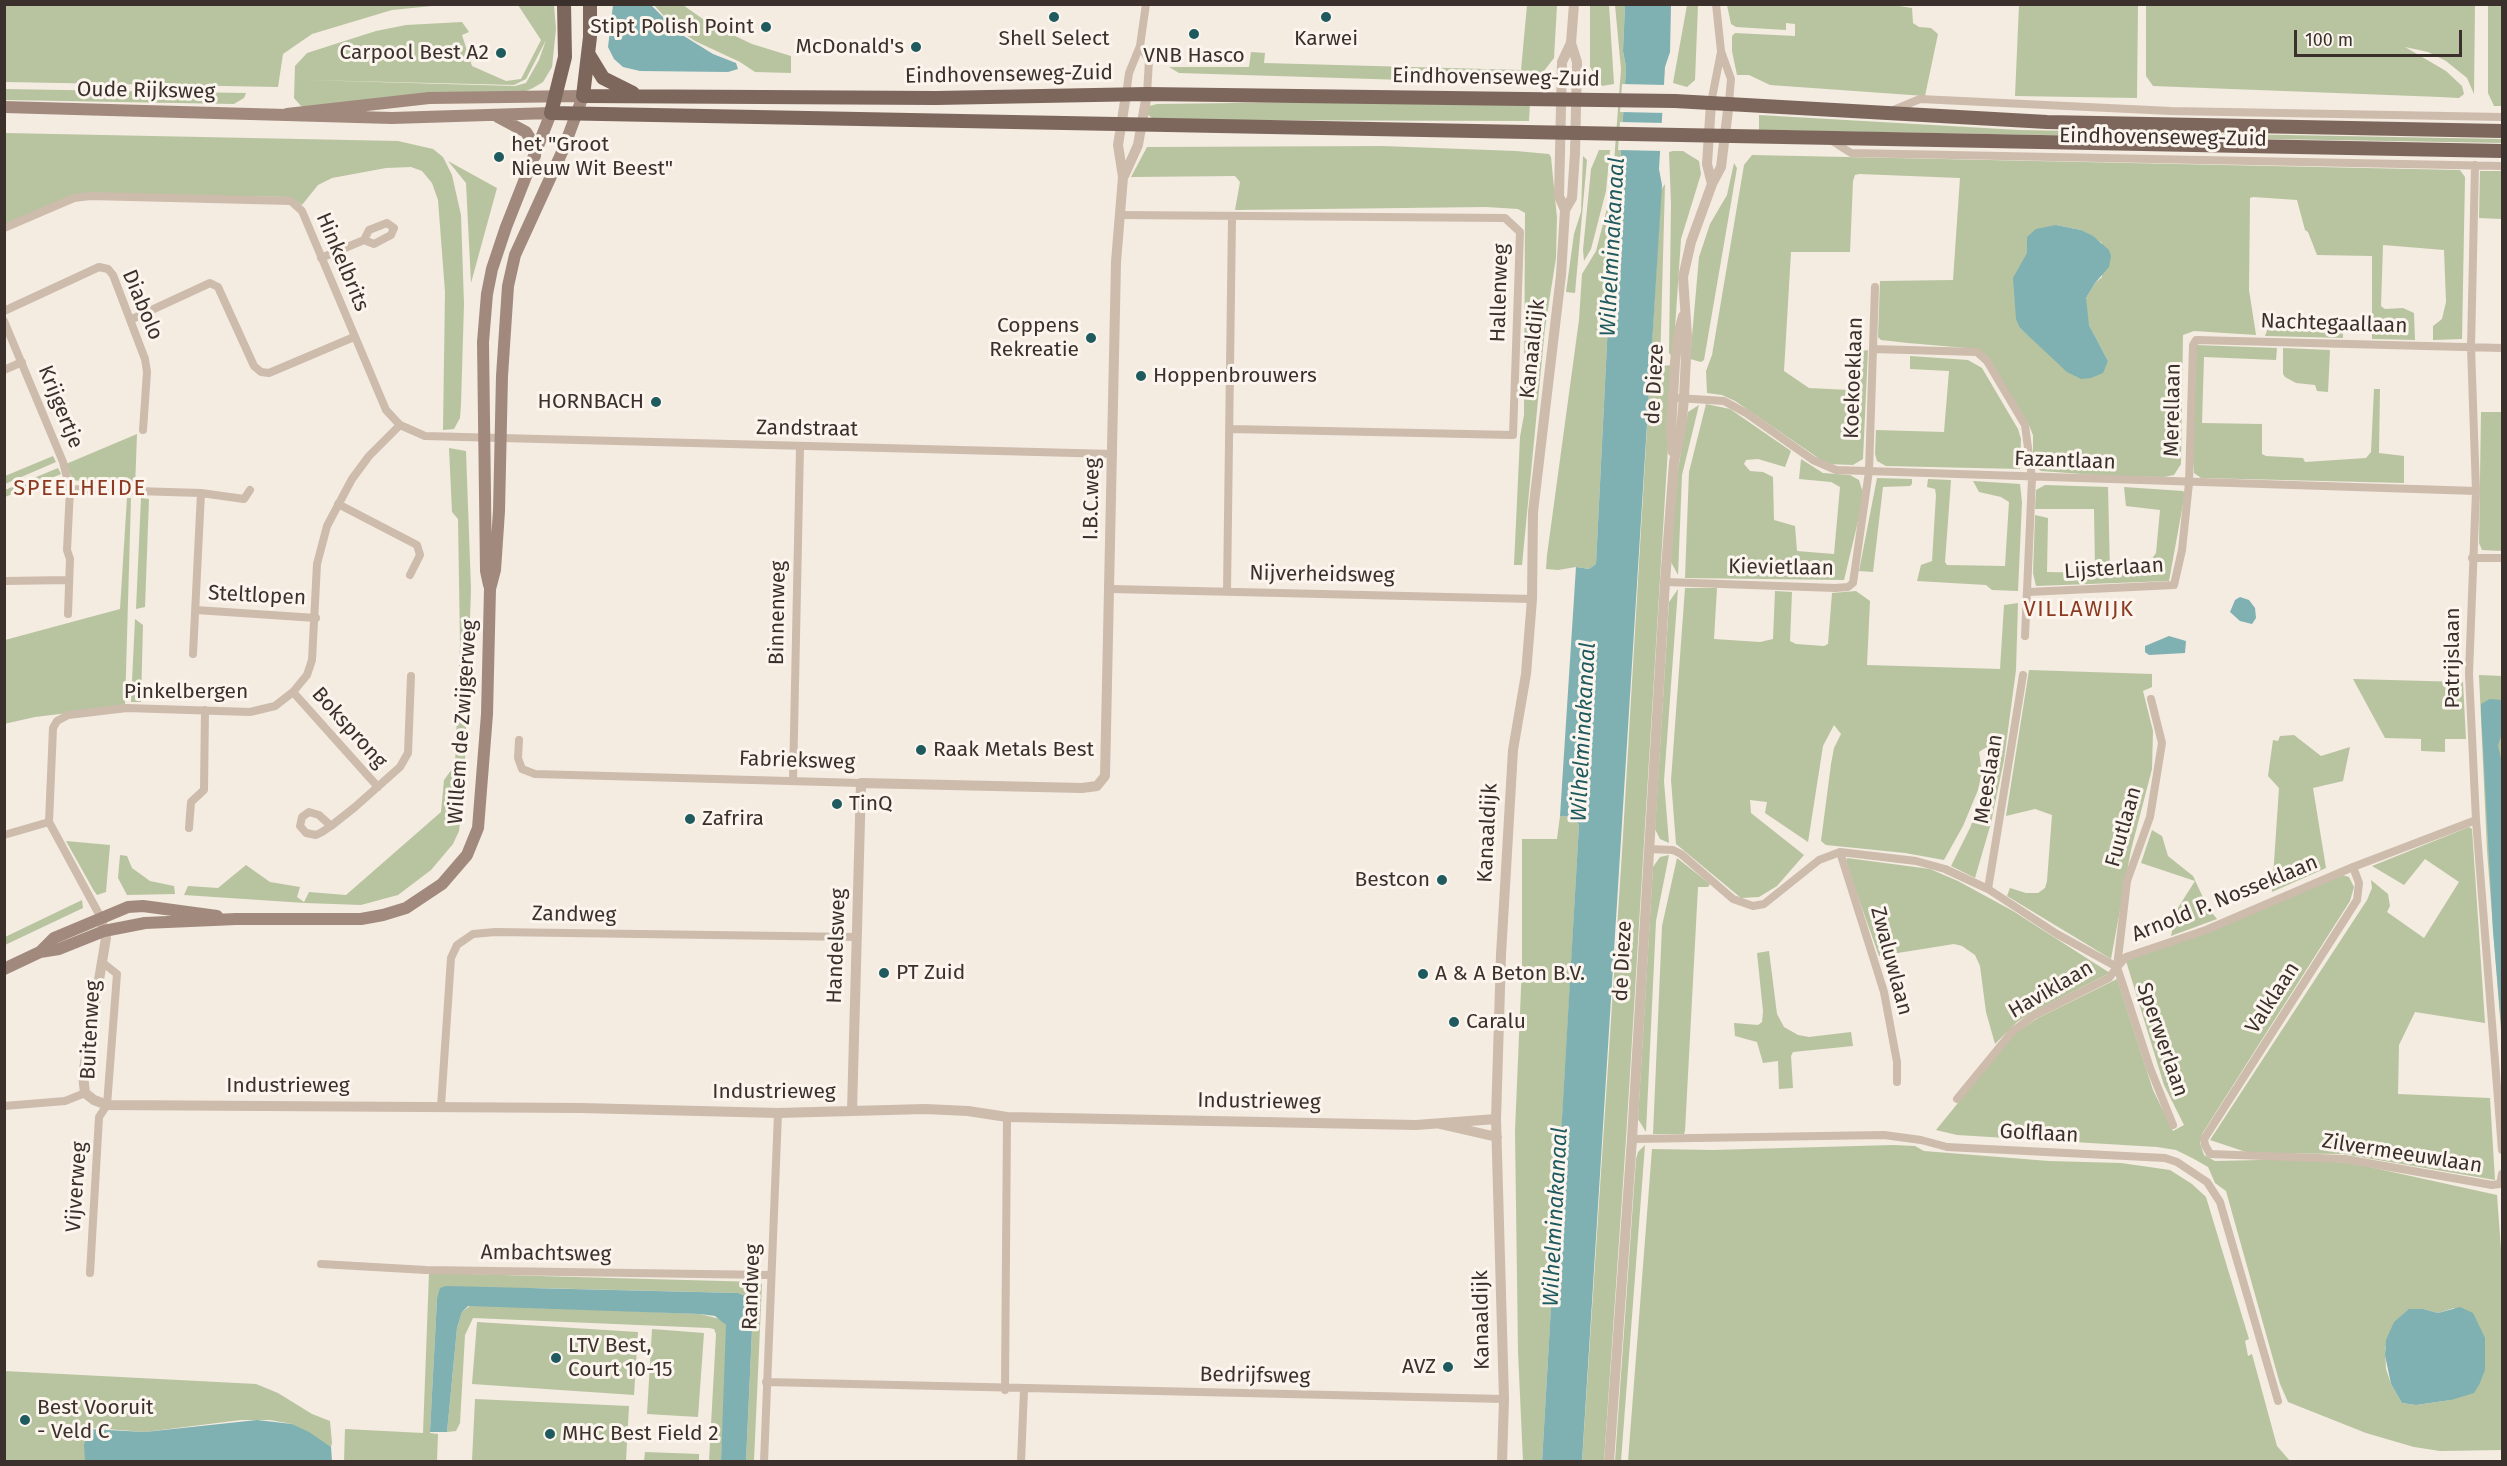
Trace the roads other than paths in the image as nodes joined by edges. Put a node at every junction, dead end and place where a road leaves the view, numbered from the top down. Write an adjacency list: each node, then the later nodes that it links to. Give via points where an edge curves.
1 (564, 4): 12 (main road, via 565,57)
2 (590, 4): 9 (main road)
3 (1146, 4): 7 (street)
4 (1574, 4): 6 (street)
5 (1716, 4): 8 (street)
6 (1571, 43): 15 (street, Kanaaldijk, via 1562,62); 16 (street, Kanaaldijk, via 1576,62)
7 (1140, 46): 10 (street); 11 (street, via 1149,60)
8 (1721, 51): 17 (street, via 1731,79); 18 (street)
9 (589, 55): 13 (main road); 14 (main road, via 603,78)
10 (1126, 94): 11 (main road, Eindhovenseweg-Zuid); 14 (main road, Eindhovenseweg-Zuid, via 936,98); 26 (street, I.B.C.weg)
11 (1147, 94): 15 (main road, Eindhovenseweg-Zuid); 27 (street, I.B.C.weg)
12 (557, 95): 13 (main road, Oude Rijksweg); 21 (main road); 23 (main road, Oude Rijksweg, via 429,98)
13 (583, 96): 14 (main road, Eindhovenseweg-Zuid); 22 (main road, Willem de Zwijgerweg)
14 (642, 96)
15 (1561, 100): 16 (main road, Eindhovenseweg-Zuid); 29 (street, Kanaaldijk)
16 (1576, 100): 18 (main road, Eindhovenseweg-Zuid); 30 (street, Kanaaldijk)
17 (1729, 102): 18 (main road, Eindhovenseweg-Zuid); 20 (main road, Eindhovenseweg-Zuid); 31 (street, de Dieze)
18 (1711, 103): 32 (street)
19 (4, 107): 23 (main road, Oude Rijksweg)
20 (1887, 112): 25 (street, Eindhovenseweg-Zuid, via 1920,99 2170,111); 28 (main road, Eindhovenseweg-Zuid, via 2116,124)
21 (550, 113): 22 (main road, Eindhovenseweg-Zuid); 24 (main road, Oude Rijksweg); 35 (main road, Willem de Zwijgerweg)
22 (577, 113): 26 (main road, Eindhovenseweg-Zuid); 62 (main road, Willem de Zwijgerweg, via 515,255 505,314)
23 (287, 114): 24 (main road, Oude Rijksweg)
24 (495, 116): 35 (main road, via 523,129)
25 (2502, 117)
26 (1120, 126): 27 (main road, Eindhovenseweg-Zuid); 38 (street, I.B.C.weg, via 1118,145)
27 (1141, 127): 29 (main road, Eindhovenseweg-Zuid, via 1387,127); 38 (street, I.B.C.weg)
28 (2502, 131)
29 (1561, 134): 30 (main road, Eindhovenseweg-Zuid); 40 (street, Kanaaldijk, via 1559,196)
30 (1575, 135): 32 (main road, Eindhovenseweg-Zuid); 40 (street, Kanaaldijk, via 1572,198)
31 (1725, 136): 32 (main road, Eindhovenseweg-Zuid); 33 (main road, Eindhovenseweg-Zuid); 39 (street, de Dieze, via 1721,167)
32 (1707, 137): 39 (street)
33 (1826, 138): 34 (main road, Eindhovenseweg-Zuid); 36 (street, Eindhovenseweg-Zuid, via 1851,153)
34 (2502, 151)
35 (535, 156): 61 (main road, Willem de Zwijgerweg, via 492,269 483,342)
36 (2475, 165): 37 (street, Eindhovenseweg-Zuid); 52 (street, Patrijslaan)
37 (2502, 166)
38 (1124, 177): 41 (street, I.B.C.weg)
39 (1712, 184): 57 (street, de Dieze, via 1690,242 1683,277 1684,310 1678,334)
40 (1564, 210): 83 (street, Kanaaldijk, via 1553,351 1533,512)
41 (1120, 215): 42 (street); 64 (street, I.B.C.weg)
42 (1232, 217): 59 (street); 59 (street, Hallenweg, via 1505,218 1520,232 1514,435)
43 (4, 228): 45 (street, Hinkelbrits, via 74,198 90,196 284,200 297,205 302,212)
44 (364, 240): 45 (street)
45 (321, 258): 50 (street, Hinkelbrits)
46 (1875, 287): 54 (street, Koekoeklaan)
47 (4, 311): 49 (street, Diabolo, via 99,267 113,275)
48 (4, 321): 55 (street, Krijgertje)
49 (130, 321): 50 (street, via 210,283 218,286 261,372 269,373); 60 (street, Diabolo, via 147,372)
50 (354, 337): 58 (street, Hinkelbrits, via 386,410)
51 (2196, 339): 52 (street, Nachtegaallaan); 67 (street, Merellaan)
52 (2471, 347): 53 (street, Nachtegaallaan); 70 (street, Patrijslaan)
53 (2502, 348)
54 (1873, 349): 65 (street, Koekoeklaan); 66 (street, via 1977,352 1988,361 2025,425)
55 (22, 363): 56 (street); 68 (street, Krijgertje, via 63,462)
56 (4, 370)
57 (1679, 398): 65 (street, Fazantlaan, via 1734,406 1823,466); 78 (street, de Dieze, via 1671,430 1674,462)
58 (400, 425): 61 (street, via 425,436); 72 (street, Pinkelbergen, via 369,456)
59 (1231, 429): 81 (street)
60 (143, 430)
61 (484, 440): 62 (street, Zandstraat); 79 (main road, Willem de Zwijgerweg, via 486,571)
62 (501, 440): 63 (street, Zandstraat); 79 (main road, Willem de Zwijgerweg, via 495,570)
63 (800, 447): 64 (street, Zandstraat); 95 (street, Binnenweg)
64 (1113, 454): 80 (street, I.B.C.weg)
65 (1869, 471): 66 (street, Fazantlaan); 78 (street, Kievietlaan, via 1853,583 1848,587)
66 (2032, 478): 67 (street, Fazantlaan); 82 (street)
67 (2189, 483): 70 (street, Fazantlaan); 82 (street, Lijsterlaan, via 2174,585)
68 (70, 489): 71 (street); 76 (street, Krijgertje)
69 (250, 490): 71 (street, via 244,499)
70 (2476, 491): 73 (street, Patrijslaan)
71 (201, 493): 84 (street, Steltlopen)
72 (338, 504): 75 (street, via 417,545 420,555); 86 (street, Pinkelbergen, via 320,546)
73 (2472, 558): 74 (street); 99 (street, Patrijslaan, via 2469,674)
74 (2502, 558)
75 (410, 575)
76 (69, 580): 77 (street); 85 (street, Krijgertje)
77 (4, 581)
78 (1665, 582): 104 (street, de Dieze)
79 (490, 589): 109 (main road, Willem de Zwijgerweg, via 480,817 470,848 456,869 427,896 383,915 361,919)
80 (1111, 589): 81 (street, Nijverheidsweg); 97 (street, I.B.C.weg, via 1105,769)
81 (1227, 591): 83 (street, Nijverheidsweg)
82 (2028, 592): 87 (street)
83 (1532, 599): 125 (street, Kanaaldijk, via 1526,674 1513,750)
84 (196, 610): 86 (street, Steltlopen); 88 (street, Steltlopen)
85 (68, 614)
86 (316, 618): 91 (street, Pinkelbergen, via 312,660)
87 (2025, 636)
88 (193, 654)
89 (2024, 675): 107 (street, Meeslaan)
90 (411, 676): 98 (street, Boksprong, via 408,753 400,767)
91 (293, 692): 93 (street, Pinkelbergen, via 275,706 250,712); 98 (street, Boksprong)
92 (2151, 699): 114 (street, Fuutlaan, via 2162,743 2150,817 2127,881)
93 (205, 710): 100 (street, Pinkelbergen, via 127,708 68,715 57,722 53,728); 102 (street, via 204,790 190,802)
94 (519, 740): 95 (street, Fabrieksweg, via 522,768 535,774)
95 (793, 780): 96 (street, Fabrieksweg)
96 (861, 783): 97 (street, Fabrieksweg, via 1082,788); 111 (street, Handelsweg)
97 (1101, 783)
98 (378, 787): 101 (street, Boksprong)
99 (2476, 820): 106 (street, Arnold P. Nosseklaan); 131 (street, Patrijslaan)
100 (49, 822): 103 (street); 108 (street)
101 (331, 826)
102 (189, 828)
103 (4, 835)
104 (1649, 849): 105 (street, via 1681,854 1733,899 1753,906 1764,904 1819,860); 129 (street, de Dieze)
105 (1840, 852): 107 (street, Arnold P. Nosseklaan, via 1916,861 1945,869); 116 (street, Zwaluwlaan, via 1884,992)
106 (2353, 867): 114 (street, Arnold P. Nosseklaan, via 2206,930 2126,957); 130 (street, Valklaan, via 2359,883 2357,900 2204,1139)
107 (1988, 889): 114 (street, Arnold P. Nosseklaan)
108 (100, 916): 109 (main road, Willem de Zwijgerweg, via 143,906); 110 (street, Buitenweg); 112 (main road, Willem de Zwijgerweg, via 54,938)
109 (236, 919): 110 (main road, Willem de Zwijgerweg, via 145,923)
110 (104, 932): 112 (main road, Willem de Zwijgerweg); 113 (street, Buitenweg)
111 (857, 937): 121 (street, Zandweg, via 473,934 457,945 451,958); 122 (street, Handelsweg)
112 (40, 952): 115 (main road, Willem de Zwijgerweg)
113 (102, 962): 117 (street, Buitenweg, via 83,1076); 119 (street, Buitenweg, via 117,974)
114 (2117, 967): 118 (street, Haviklaan, via 2109,978 2033,1016 2012,1032); 127 (street, Sperwerlaan)
115 (4, 969)
116 (1898, 1082)
117 (85, 1093): 119 (street); 120 (street, via 65,1101)
118 (1957, 1099)
119 (107, 1105): 121 (street, Industrieweg); 134 (street, Vijverweg, via 99,1117)
120 (4, 1106)
121 (441, 1106): 123 (street, Industrieweg)
122 (852, 1111): 123 (street, Industrieweg); 124 (street, Industrieweg, via 925,1109)
123 (778, 1113): 135 (street, Randweg)
124 (1007, 1117): 126 (street, Industrieweg); 137 (street)
125 (1496, 1119): 126 (street, Industrieweg); 128 (street, Kanaaldijk)
126 (1439, 1124): 128 (street, Industrieweg)
127 (2173, 1125)
128 (1497, 1137): 139 (street, Kanaaldijk)
129 (1632, 1139): 140 (street, Golflaan, via 1884,1135 1947,1147 2166,1158 2177,1162 2207,1182 2220,1202); 144 (street, de Dieze)
130 (2205, 1145): 132 (street, Zilvermeeuwlaan, via 2210,1154 2345,1159 2492,1185 2500,1184)
131 (2502, 1150)
132 (2502, 1174)
133 (321, 1264): 135 (street, Ambachtsweg, via 426,1270)
134 (90, 1273)
135 (770, 1275): 136 (street, Randweg)
136 (766, 1382): 137 (street, Bedrijfsweg); 141 (street, Randweg)
137 (1005, 1390): 138 (street, Bedrijfsweg)
138 (1024, 1390): 139 (street, Bedrijfsweg); 142 (street)
139 (1504, 1399): 143 (street, Kanaaldijk)
140 (2278, 1401)
141 (764, 1461)
142 (1021, 1461)
143 (1502, 1461)
144 (1609, 1461)

